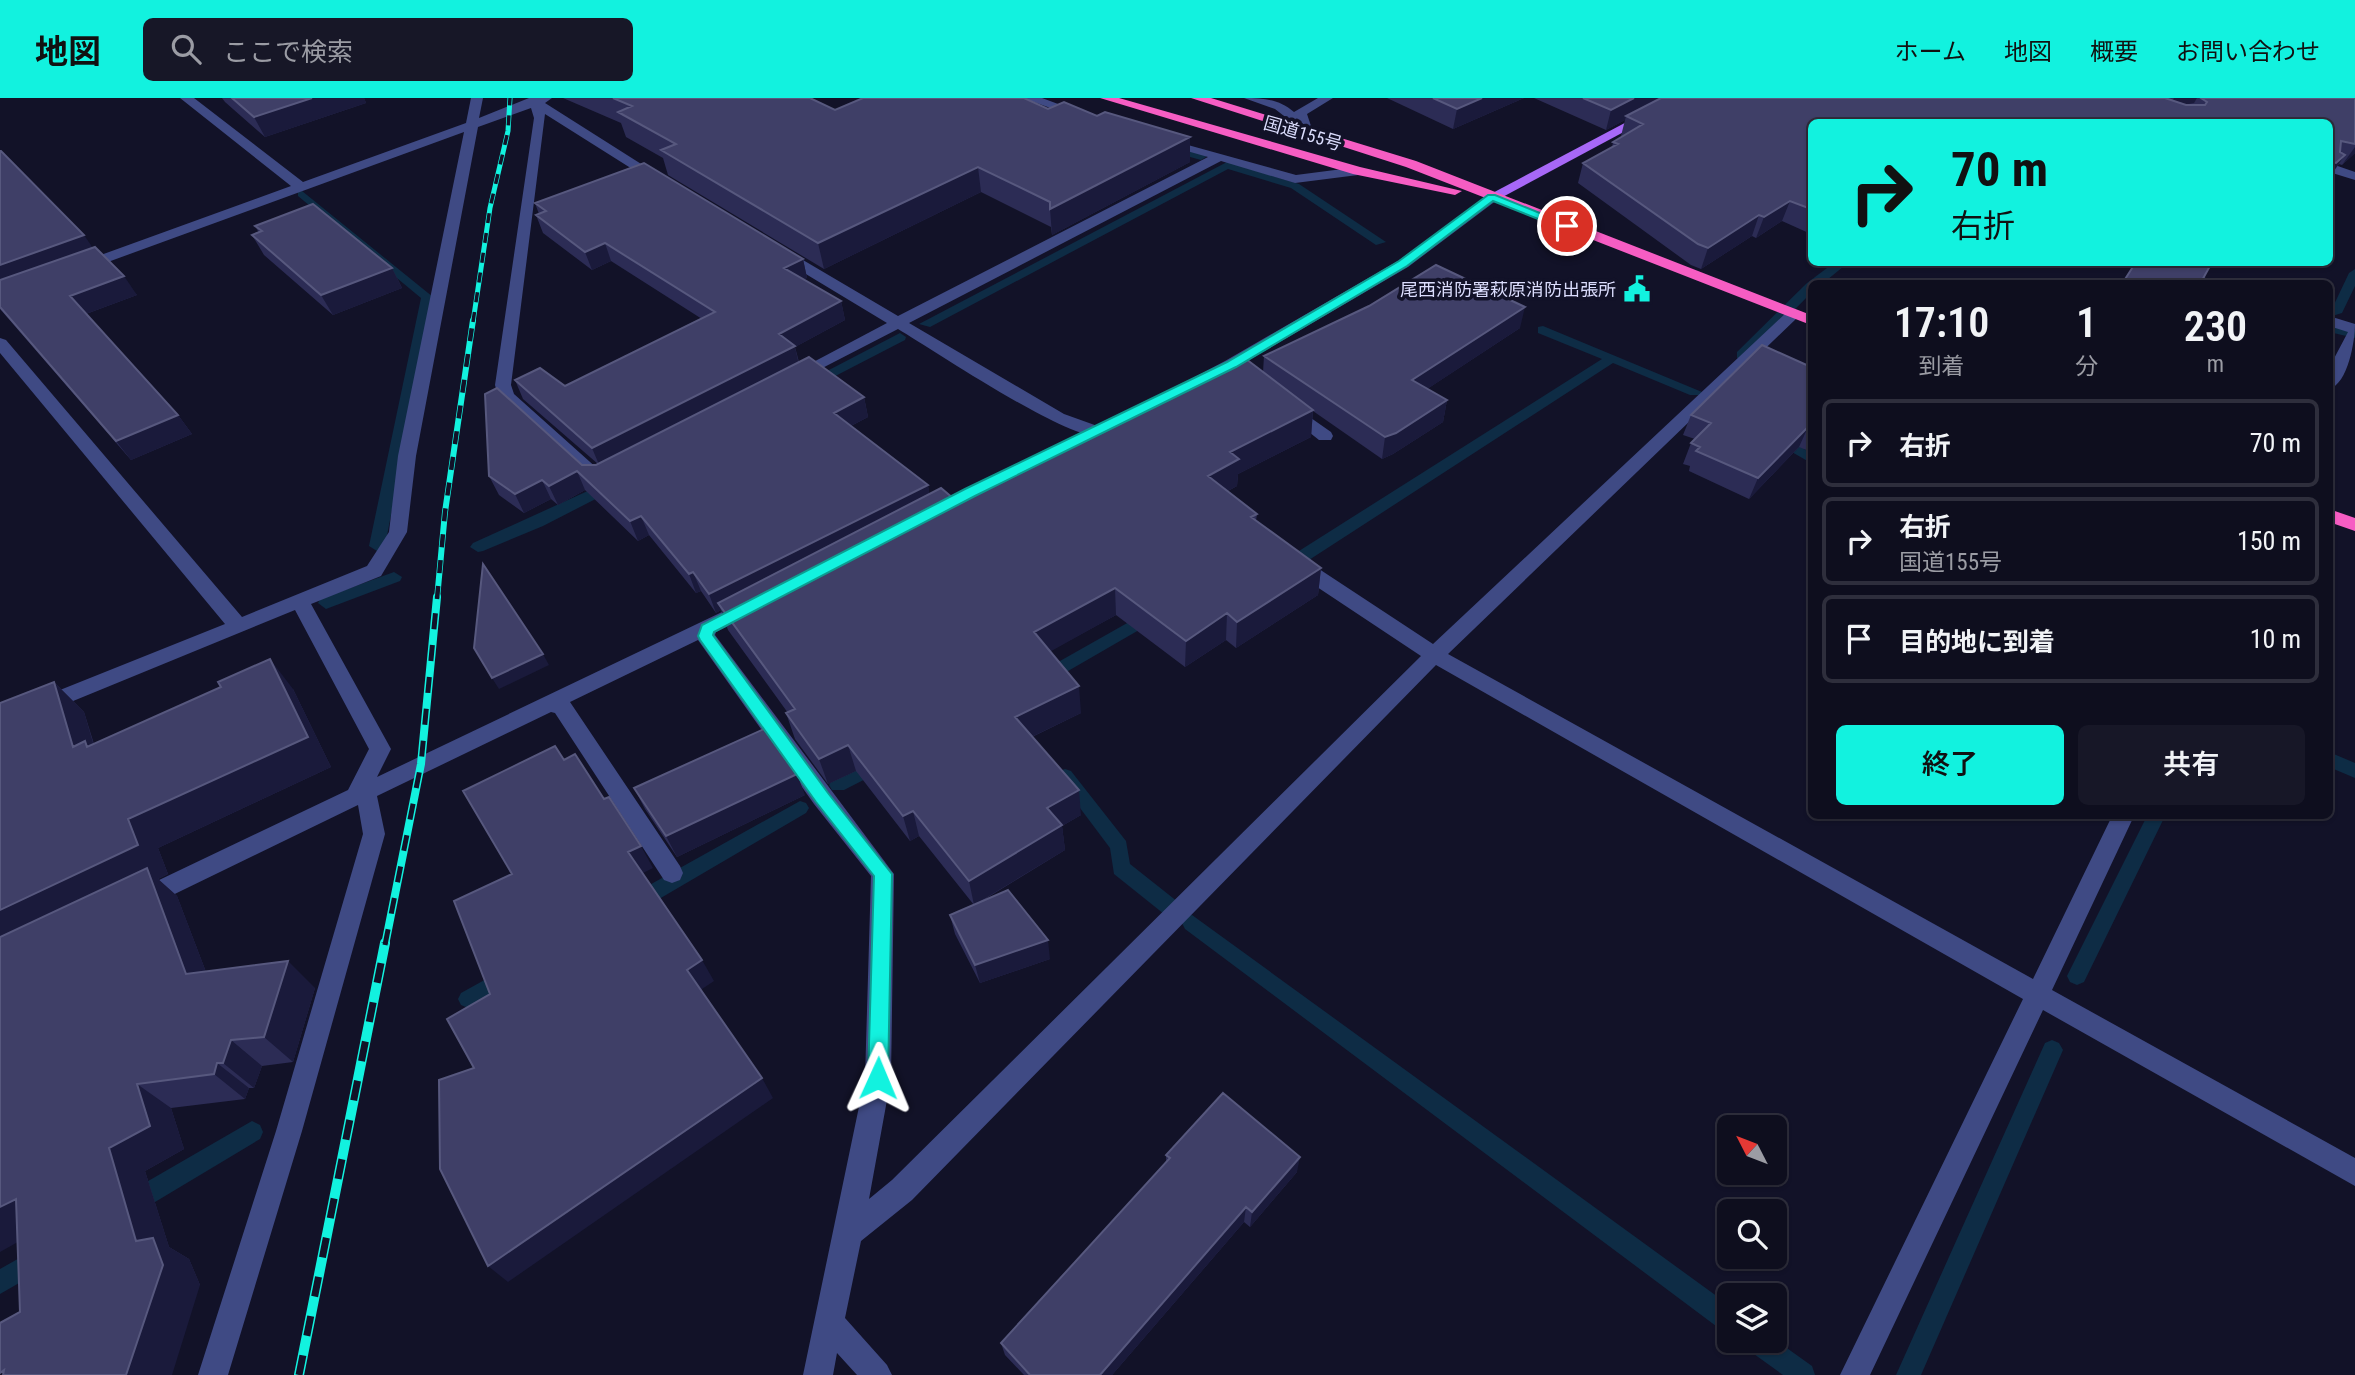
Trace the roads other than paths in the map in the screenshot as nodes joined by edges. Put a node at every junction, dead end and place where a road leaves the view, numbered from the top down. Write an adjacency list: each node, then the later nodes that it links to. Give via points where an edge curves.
1 (186, 98): 18 (street)
2 (477, 98): 11 (street)
3 (1029, 98): 10 (street)
4 (1106, 98): 16 (highway, 国道155号)
5 (1197, 98): 12 (highway, 国道155号)
6 (1250, 98): 12 (street, via 1279,106)
7 (1327, 98): 12 (street, via 1300,113)
8 (1681, 98): 20 (main road)
9 (539, 99): 11 (street); 19 (street); 36 (street, via 503,385 506,396 598,478)
10 (1091, 118)
11 (473, 125): 18 (street); 41 (street, via 407,456 398,531 374,571)
12 (1306, 129): 20 (highway, 国道155号)
13 (1154, 137): 14 (street)
14 (1219, 157): 16 (street, via 1295,179); 26 (street)
15 (2333, 168): 17 (street)
16 (1358, 171): 20 (highway, 国道155号)
17 (2355, 176)
18 (301, 187): 23 (street)
19 (673, 188)
20 (1492, 197): 25 (highway, 国道155号); 33 (street, via 1403,264 1238,369)
21 (767, 246): 26 (street)
22 (2161, 266): 24 (street)
23 (65, 273)
24 (2202, 280)
25 (1802, 317): 44 (street)
26 (899, 323): 31 (street); 33 (street, via 1058,418)
27 (2333, 323): 28 (street)
28 (2355, 331): 30 (street)
29 (0, 343): 42 (street)
30 (2333, 376)
31 (778, 385)
32 (1275, 397): 34 (street)
33 (1097, 432): 35 (street)
34 (1325, 436)
35 (1074, 443)
36 (622, 465)
37 (2333, 516): 38 (highway)
38 (2355, 524)
39 (1306, 570): 44 (street)
40 (767, 598): 43 (street)
41 (300, 601): 42 (street); 47 (street, via 380,749)
42 (238, 626): 46 (street)
43 (707, 629): 45 (street); 53 (street, via 705,636 883,874 878,1078)
44 (1434, 655): 51 (street); 53 (street, via 902,1190)
45 (551, 704): 47 (street); 49 (street, via 562,706)
46 (0, 723)
47 (357, 794): 50 (street); 55 (street, via 368,800 373,834 289,1131)
48 (2122, 819): 51 (street)
49 (672, 873)
50 (123, 908)
51 (2038, 996): 52 (street); 58 (street)
52 (2355, 1173)
53 (849, 1233): 54 (street)
54 (829, 1322): 56 (street); 57 (street)
55 (213, 1375)
56 (818, 1375)
57 (877, 1375)
58 (1855, 1375)

